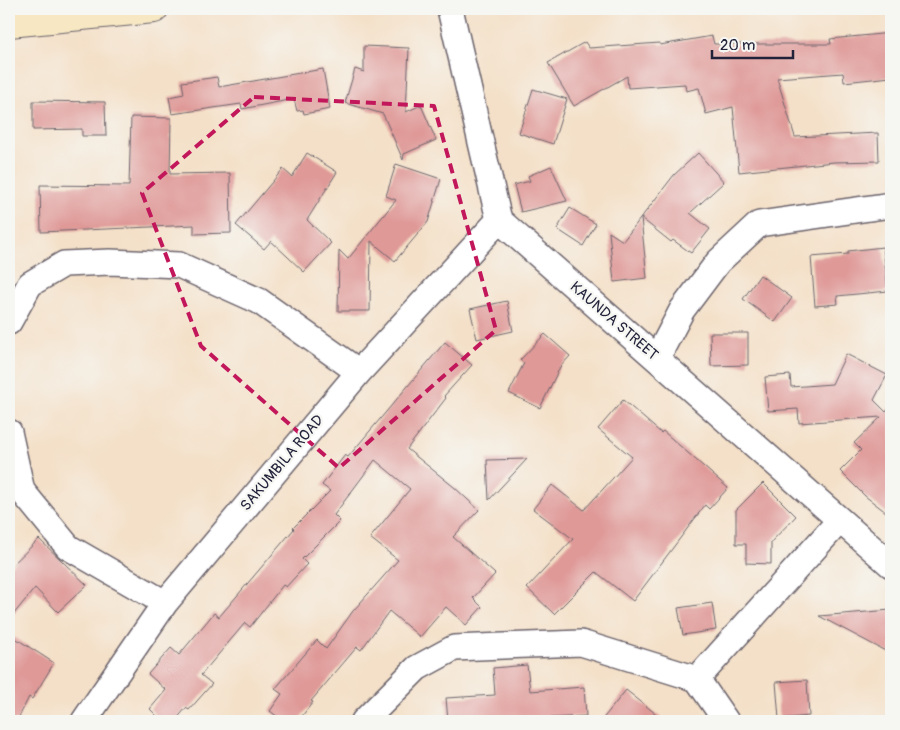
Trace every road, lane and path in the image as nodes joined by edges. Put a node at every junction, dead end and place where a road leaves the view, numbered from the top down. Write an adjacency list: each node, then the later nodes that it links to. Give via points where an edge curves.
1 (154, 9): 3 (main road)
2 (450, 9): 5 (street)
3 (9, 24)
4 (891, 205): 7 (street, via 759,224 718,262 682,310)
5 (499, 220): 7 (street, KAUNDA STREET); 8 (street, SAKUMBILA ROAD)
6 (9, 322): 8 (street, via 30,284 64,264 179,265 259,301)
7 (657, 358): 10 (street, KAUNDA STREET)
8 (359, 372): 12 (street, SAKUMBILA ROAD)
9 (9, 432): 12 (street, via 22,491 68,547)
10 (840, 520): 11 (street, KAUNDA STREET); 13 (street)
11 (891, 565)
12 (164, 603): 14 (street, SAKUMBILA ROAD)
13 (697, 679): 15 (street, via 581,643 454,648 417,668); 16 (street)
14 (84, 721)
15 (364, 721)
16 (726, 721)

